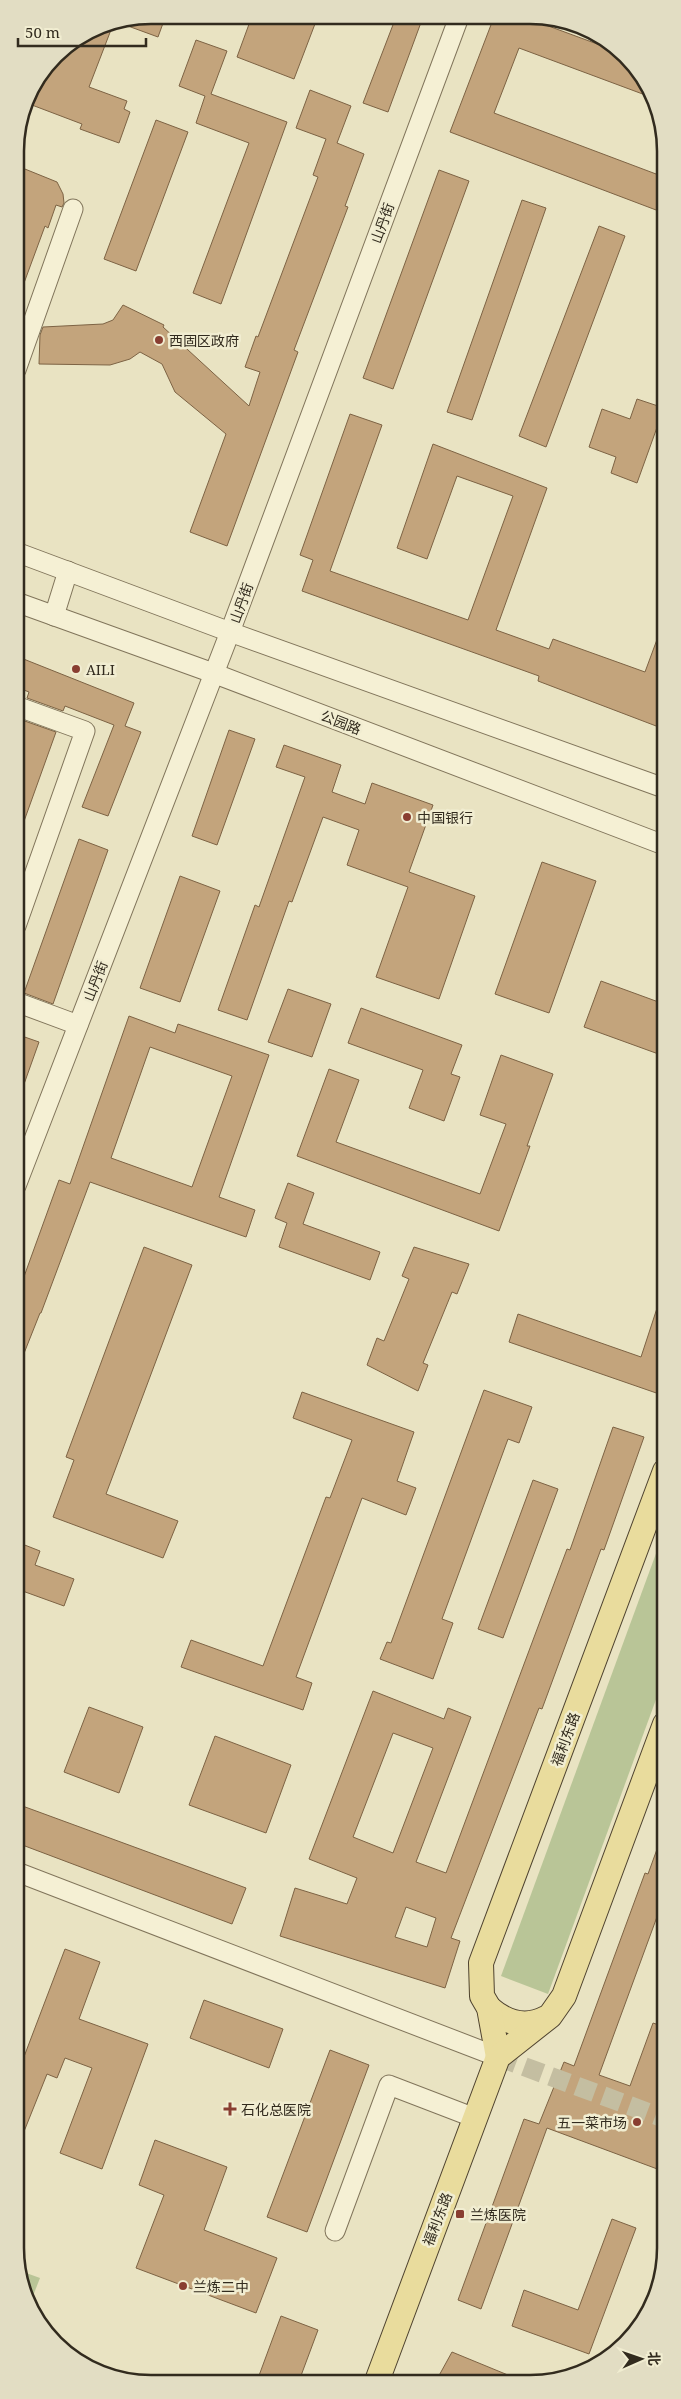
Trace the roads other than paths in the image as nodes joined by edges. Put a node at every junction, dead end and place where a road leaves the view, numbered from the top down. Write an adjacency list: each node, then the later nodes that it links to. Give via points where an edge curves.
1 (456, 24): 8 (street, 山丹街)
2 (73, 209): 3 (street)
3 (24, 347)
4 (24, 555): 5 (street)
5 (68, 571): 7 (street); 8 (street)
6 (24, 605): 7 (street, 公园路)
7 (54, 616): 9 (street, 公园路)
8 (230, 632): 9 (street, 山丹街); 11 (street)
9 (213, 674): 12 (street, 公园路); 15 (street, 山丹街)
10 (24, 709): 13 (street, via 85,731)
11 (657, 785)
12 (657, 842)
13 (24, 903)
14 (24, 1005): 15 (street)
15 (78, 1024): 16 (street, 山丹街)
16 (24, 1166)
17 (657, 1492): 20 (main road, 福利东路, via 481,1963 482,1996)
18 (657, 1746): 21 (main road, via 564,1996)
19 (24, 1875): 22 (street)
20 (489, 2008): 21 (main road, via 511,2023 538,2022); 22 (main road, 福利东路)
21 (550, 2016): 22 (main road)
22 (498, 2057): 23 (main road, 福利东路)
23 (475, 2118): 24 (street, via 389,2085); 25 (main road, 福利东路)
24 (335, 2230)
25 (380, 2375)

